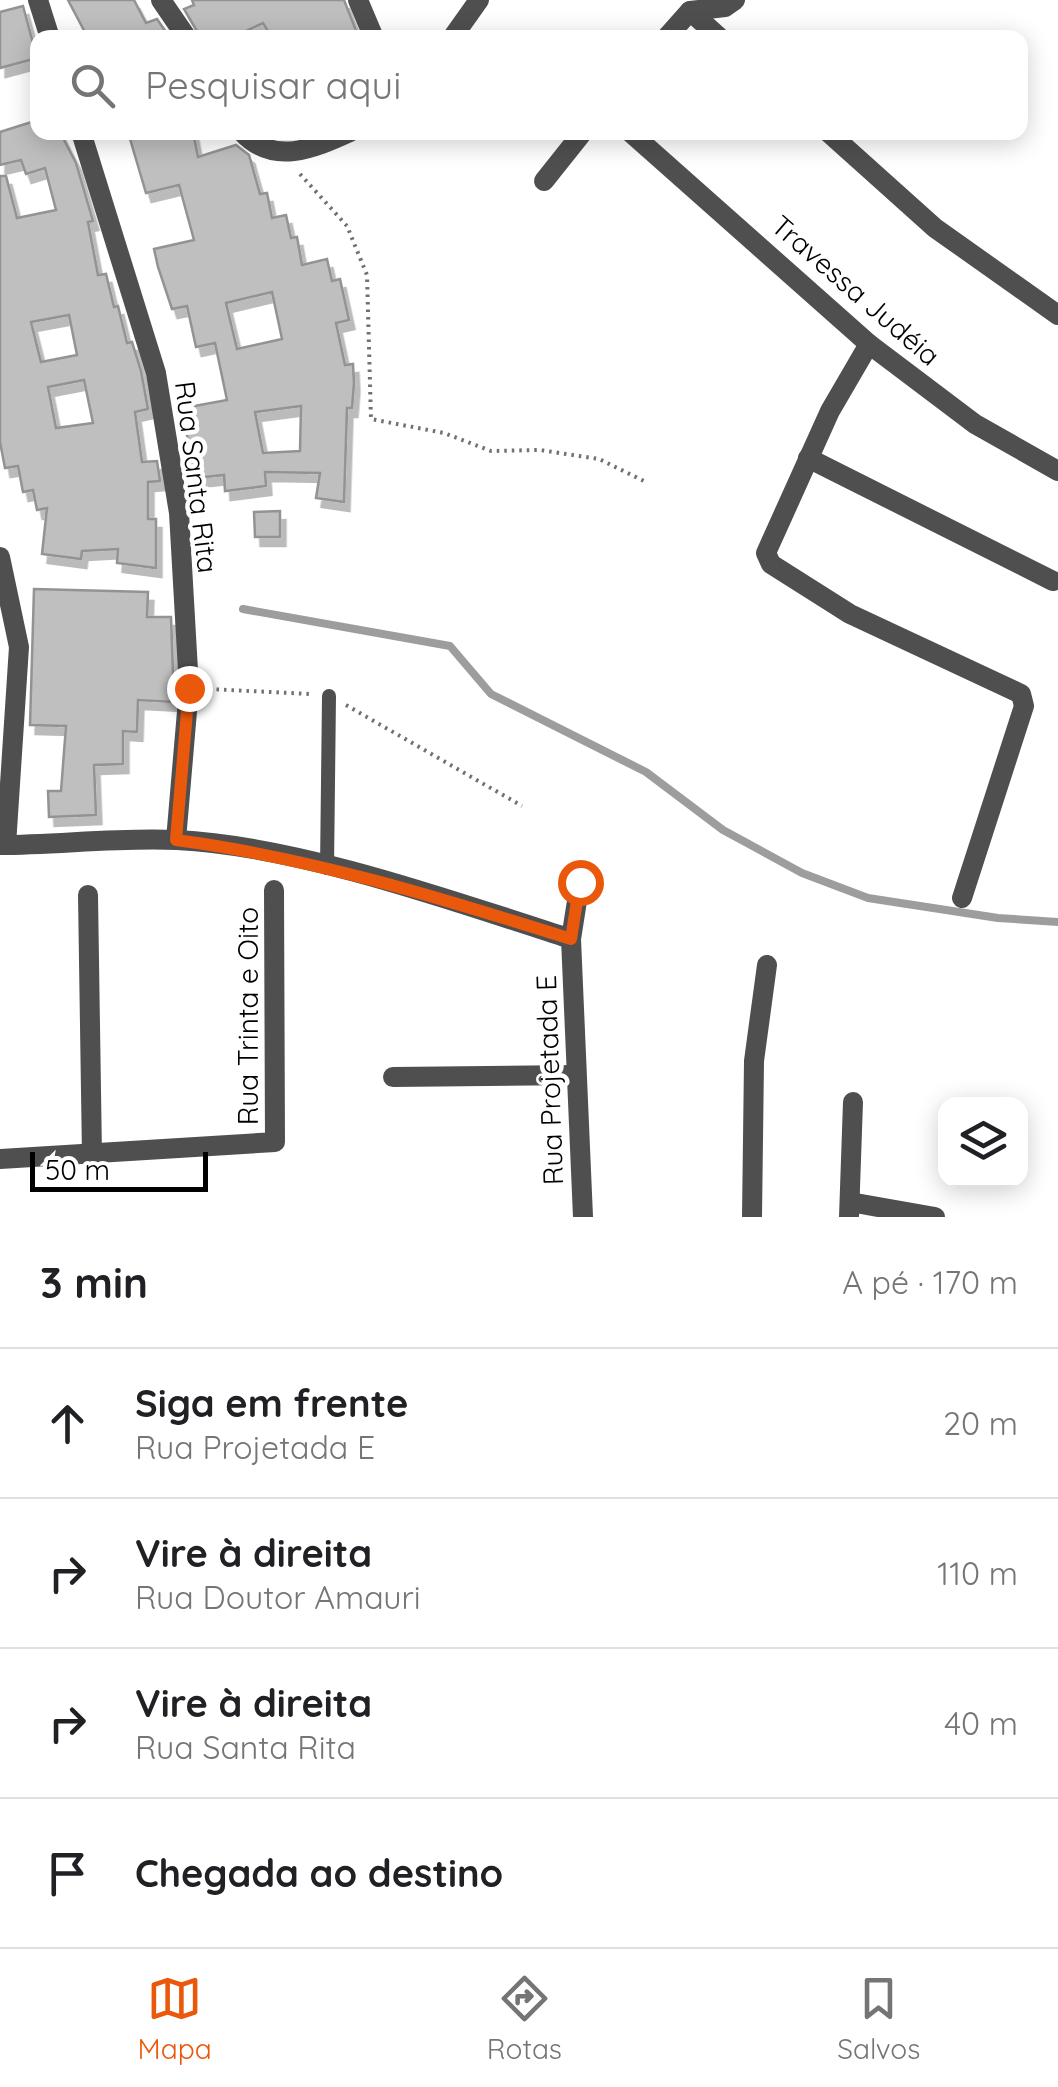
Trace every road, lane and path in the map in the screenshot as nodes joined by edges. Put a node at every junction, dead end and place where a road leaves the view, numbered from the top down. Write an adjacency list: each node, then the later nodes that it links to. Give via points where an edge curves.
1 (38, 0): 7 (street)
2 (161, 0): 8 (street)
3 (358, 0): 9 (street)
4 (479, 0): 10 (street)
5 (735, 0): 6 (street)
6 (690, 11): 11 (street); 12 (street)
7 (47, 30)
8 (182, 30)
9 (371, 30)
10 (458, 30)
11 (673, 30)
12 (711, 30)
13 (83, 140): 28 (street, Rua Santa Rita, via 156,374 179,512)
14 (251, 140): 19 (street)
15 (326, 140): 19 (street)
16 (577, 140): 20 (street)
17 (639, 140): 22 (street, Travessa Judéia)
18 (837, 140): 21 (street, via 935,228)
19 (282, 155): 25 (path, via 346,226 367,275 371,420 444,433 491,451 599,458)
20 (544, 181)
21 (1058, 316)
22 (869, 344): 23 (street); 24 (street, Travessa Judéia, via 975,424)
23 (808, 458): 27 (street); 37 (street, via 767,546 771,564 850,614 1021,694 1024,706)
24 (1058, 471)
25 (648, 483)
26 (0, 558): 32 (street, via 19,647)
27 (1053, 581)
28 (189, 688): 29 (path); 31 (street, Rua Santa Rita)
29 (329, 696): 30 (path); 33 (lane)
30 (522, 806)
31 (176, 840): 32 (street); 33 (street)
32 (3, 846)
33 (327, 868): 38 (street)
34 (580, 882): 38 (street, Rua Projetada E)
35 (274, 890): 43 (street, Rua Trinta e Oito, via 275,1142)
36 (88, 895): 43 (street)
37 (962, 898)
38 (571, 939): 40 (street, Rua Projetada E)
39 (766, 965): 47 (street, via 754,1061)
40 (576, 1075): 41 (street); 46 (street, Rua Projetada E)
41 (393, 1077)
42 (853, 1102): 45 (street)
43 (92, 1156): 44 (street)
44 (0, 1159)
45 (850, 1210): 48 (street)
46 (583, 1217)
47 (752, 1217)
48 (935, 1217)

